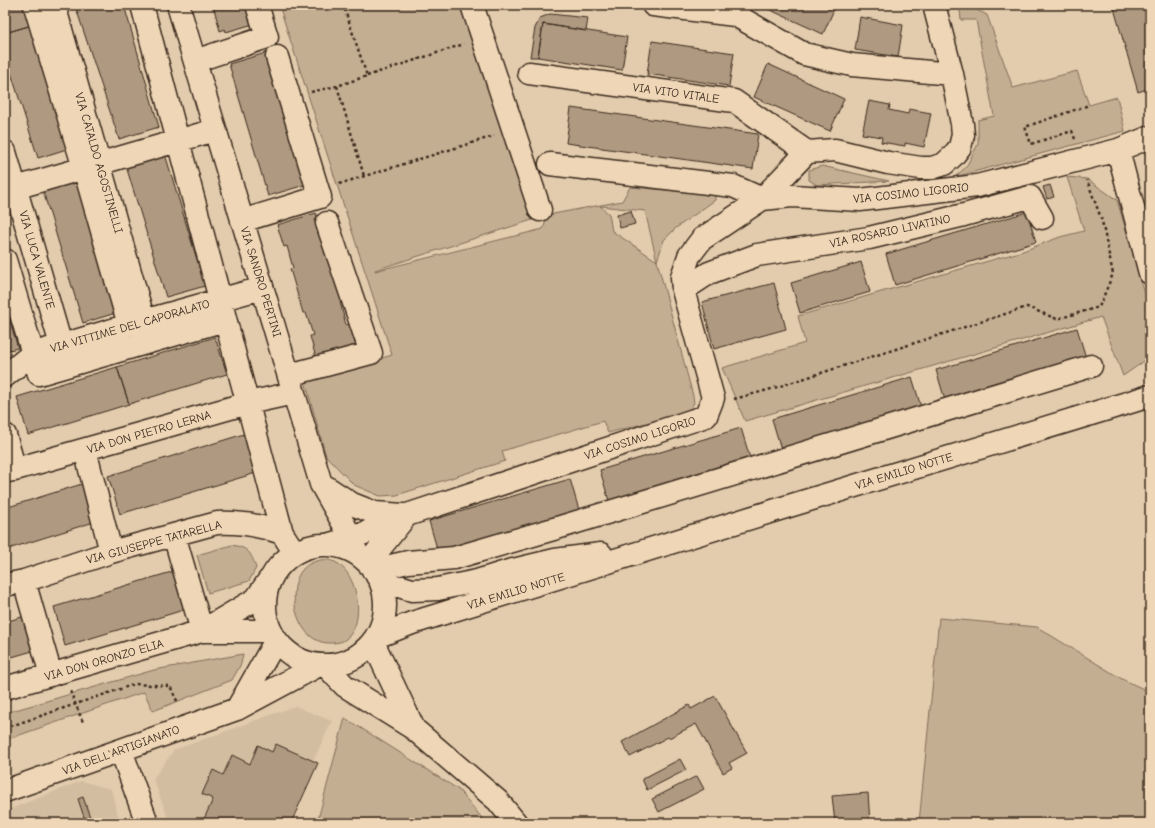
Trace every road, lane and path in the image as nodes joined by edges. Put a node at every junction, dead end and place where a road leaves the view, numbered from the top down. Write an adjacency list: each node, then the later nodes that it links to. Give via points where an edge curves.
1 (42, 5): 27 (street, VIA CATALDO AGOSTINELLI)
2 (142, 5): 21 (street)
3 (178, 5): 11 (street, VIA SANDRO PERTINI)
4 (257, 5): 11 (street, via 266,37)
5 (352, 5): 14 (path, via 344,7)
6 (472, 5): 9 (street)
7 (653, 5): 13 (street, via 735,16 811,56 852,65)
8 (934, 5): 13 (street)
9 (483, 38): 14 (path); 19 (street)
10 (277, 57): 35 (street, via 320,197)
11 (195, 61): 18 (street, VIA SANDRO PERTINI)
12 (529, 73): 25 (street, VIA VITO VITALE, via 734,101)
13 (952, 74): 25 (street, via 963,135 960,147 944,164 921,168 835,150)
14 (367, 76): 15 (path)
15 (337, 86): 16 (path); 28 (path)
16 (307, 92)
17 (1089, 105): 22 (path, via 1025,127 1031,144 1072,131)
18 (215, 130): 21 (street); 35 (street, VIA SANDRO PERTINI)
19 (514, 130): 28 (path); 33 (street)
20 (1150, 137): 23 (street, VIA COSIMO LIGORIO)
21 (178, 140): 27 (street); 41 (street)
22 (1077, 143)
23 (1118, 150): 32 (street, VIA COSIMO LIGORIO, via 977,186 860,200 792,196); 38 (street)
24 (5, 152): 31 (street, VIA LUCA VALENTE)
25 (807, 152): 32 (street)
26 (550, 164): 32 (street, via 733,186)
27 (92, 165): 31 (street); 42 (street, VIA CATALDO AGOSTINELLI)
28 (364, 176): 30 (path)
29 (1087, 179): 52 (path, via 1102,221 1113,274 1099,307 1056,319 1027,307 768,390)
30 (338, 185)
31 (10, 189): 43 (street, VIA LUCA VALENTE)
32 (762, 199): 40 (street, VIA COSIMO LIGORIO, via 702,239 689,256 682,277)
33 (540, 210)
34 (1042, 218): 40 (street, VIA ROSARIO LIVATINO, via 1030,197 869,238 757,255 709,273)
35 (242, 221): 39 (street, VIA SANDRO PERTINI)
36 (327, 223): 49 (street, VIA DON PIETRO LERNA, via 371,353)
37 (5, 260): 45 (street)
38 (1150, 273)
39 (262, 288): 41 (street, VIA VITTIME DEL CAPORALATO); 49 (street, VIA SANDRO PERTINI)
40 (683, 290): 52 (street, VIA COSIMO LIGORIO, via 713,398)
41 (223, 310): 42 (street, VIA VITTIME DEL CAPORALATO); 44 (street); 51 (street)
42 (136, 323): 43 (street, VIA VITTIME DEL CAPORALATO); 44 (street, VIA CATALDO AGOSTINELLI)
43 (61, 345): 45 (street, VIA VITTIME DEL CAPORALATO)
44 (142, 345): 45 (street)
45 (36, 364): 47 (street, VIA VITTIME DEL CAPORALATO); 48 (street)
46 (1091, 366): 64 (street, via 454,558)
47 (5, 376)
48 (5, 384)
49 (291, 384): 51 (street, VIA DON PIETRO LERNA); 56 (street, VIA SANDRO PERTINI)
50 (1150, 396): 60 (street, VIA EMILIO NOTTE)
51 (248, 403): 54 (street, VIA DON PIETRO LERNA); 58 (street)
52 (710, 405): 57 (street, VIA COSIMO LIGORIO, via 706,416)
53 (5, 435): 55 (street)
54 (85, 450): 55 (street, VIA DON PIETRO LERNA); 61 (street)
55 (10, 471)
56 (321, 484): 57 (street, VIA COSIMO LIGORIO, via 352,504 375,513); 63 (street, VIA SANDRO PERTINI)
57 (407, 515): 63 (street); 63 (street, VIA COSIMO LIGORIO, via 360,534)
58 (282, 532): 59 (street, VIA GIUSEPPE TATARELLA, via 234,522 217,523); 62 (street)
59 (174, 536): 61 (street, VIA GIUSEPPE TATARELLA); 68 (street)
60 (657, 547): 67 (street, VIA EMILIO NOTTE, via 555,560 438,589 412,590); 71 (street, VIA EMILIO NOTTE, via 412,624)
61 (110, 552): 66 (street, VIA GIUSEPPE TATARELLA)
62 (295, 553): 63 (street, via 310,547 327,545 343,547); 65 (street, via 276,569)
63 (365, 560): 64 (street); 67 (street, VIA EMILIO NOTTE, via 392,584); 71 (street, via 382,584 386,604 383,624)
64 (408, 562): 67 (street, via 402,569)
65 (270, 579): 68 (street, VIA DON ORONZO ELIA, via 256,599); 70 (street, via 265,598 266,618)
66 (11, 585): 74 (street)
67 (402, 587)
68 (202, 631): 69 (street, VIA DON ORONZO ELIA); 74 (street, VIA DON ORONZO ELIA)
69 (239, 632): 70 (street, VIA DON ORONZO ELIA); 73 (street, via 251,639 256,646)
70 (273, 635): 72 (street, via 282,649 296,658); 73 (street)
71 (375, 639): 72 (street, via 361,654 345,662); 82 (street)
72 (322, 665): 79 (street, VIA DELL'ARTIGIANATO); 82 (street, via 345,686)
73 (260, 670): 79 (street)
74 (51, 676): 75 (street, VIA DON ORONZO ELIA)
75 (5, 688)
76 (70, 689): 78 (path)
77 (178, 703): 78 (path, via 170,686 135,684)
78 (76, 705): 80 (path); 81 (path)
79 (237, 709): 83 (street, VIA DELL'ARTIGIANATO)
80 (83, 722)
81 (5, 728)
82 (414, 729): 86 (street, via 498,801)
83 (122, 750): 84 (street, VIA DELL'ARTIGIANATO); 85 (street)
84 (5, 791)
85 (147, 823)
86 (516, 823)

